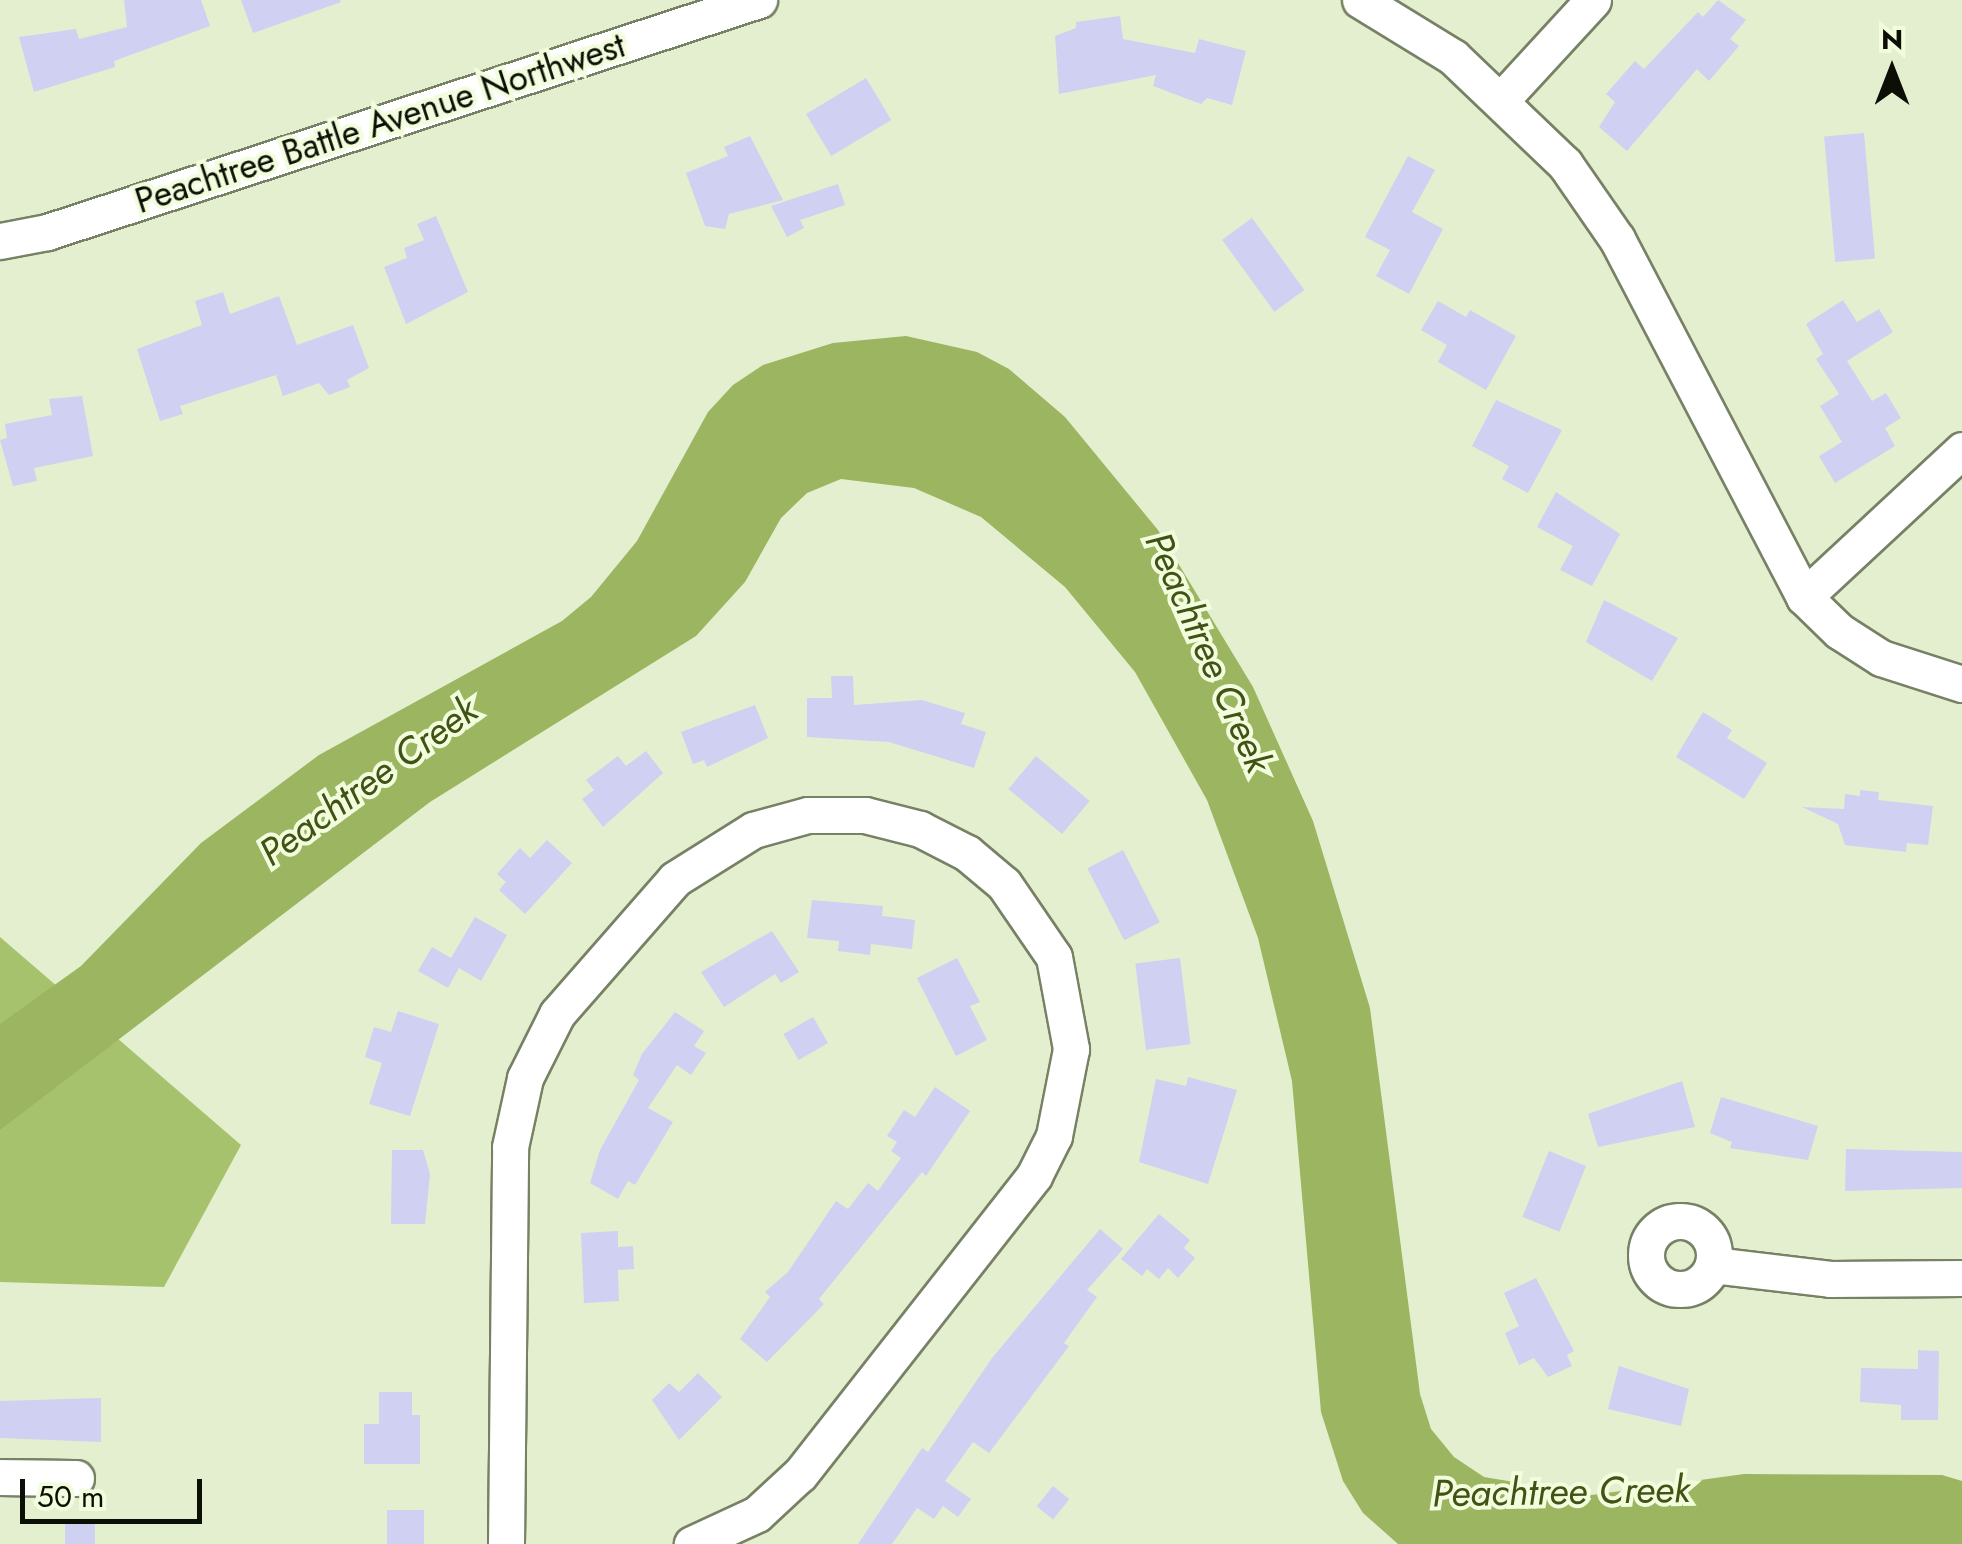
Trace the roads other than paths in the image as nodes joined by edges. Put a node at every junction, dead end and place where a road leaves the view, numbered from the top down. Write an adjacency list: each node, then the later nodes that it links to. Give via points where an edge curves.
1 (759, 0): 5 (street, Peachtree Battle Avenue Northwest, via 46,232)
2 (1360, 0): 4 (street, via 1436,46)
3 (1593, 0): 4 (street)
4 (1503, 98): 7 (street, via 1564,164 1617,239)
5 (0, 241)
6 (1962, 450): 7 (street)
7 (1804, 597): 8 (street, via 1839,632 1882,658)
8 (1962, 684)
9 (1713, 1265): 10 (street, via 1830,1280)
10 (1962, 1278)
11 (0, 1477): 12 (street)
12 (76, 1478)
13 (506, 1544): 14 (street, via 510,1147 525,1078 557,1014 675,879 739,837 808,815 865,815 920,829 967,853 1004,884 1054,958 1071,1049 1054,1136 1034,1176 800,1474 758,1514)
14 (692, 1544)

